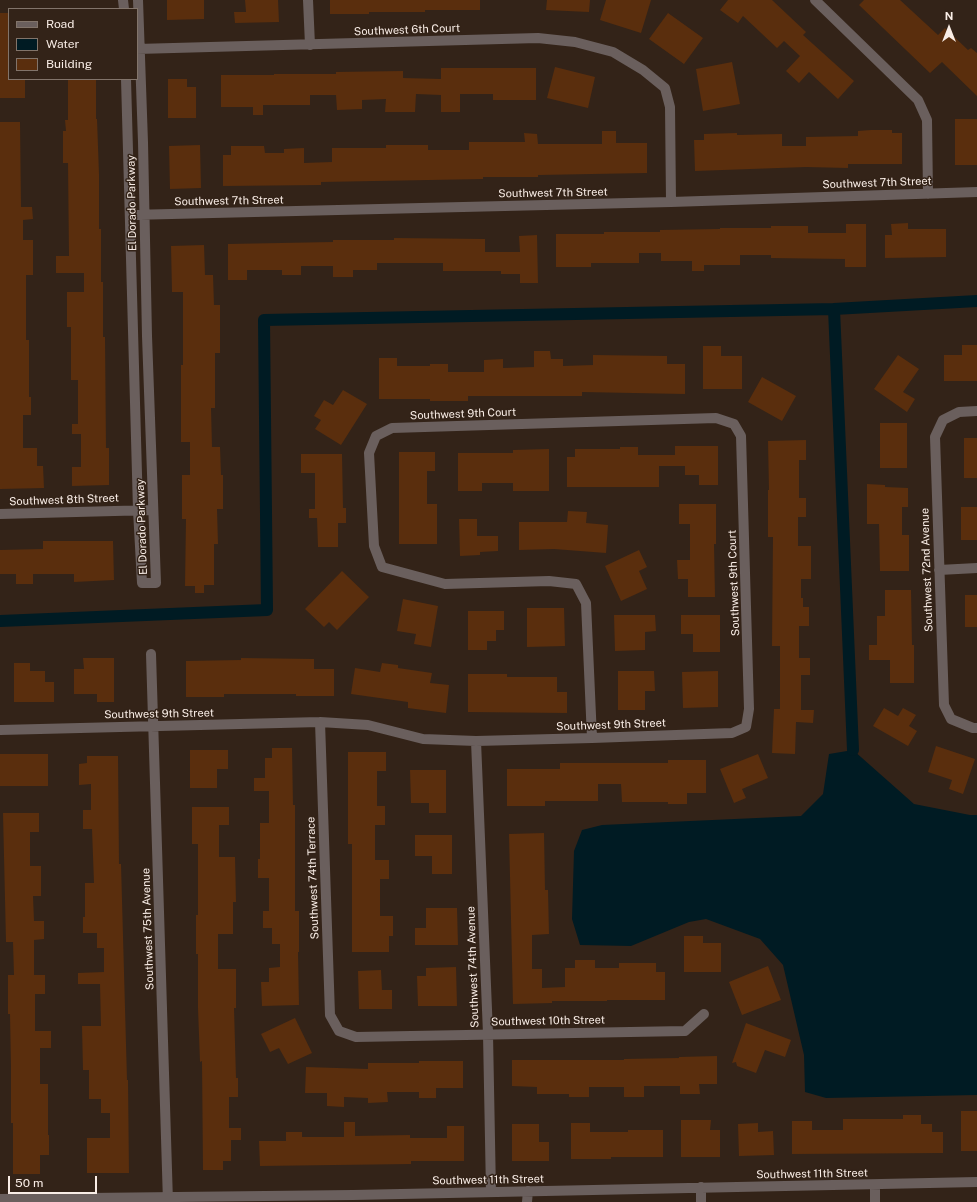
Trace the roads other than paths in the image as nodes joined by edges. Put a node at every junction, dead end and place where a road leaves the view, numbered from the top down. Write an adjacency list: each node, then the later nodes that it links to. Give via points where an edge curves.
1 (138, 0): 5 (street, El Dorado Parkway)
2 (308, 0): 4 (street)
3 (815, 0): 8 (street, via 918,100 927,120)
4 (310, 45): 5 (street, Southwest 6th Court); 9 (street, Southwest 6th Court, via 538,38 575,42 613,52 643,70 665,88 670,107)
5 (138, 49): 11 (street, El Dorado Parkway)
6 (126, 80): 10 (street, El Dorado Parkway)
7 (977, 192): 8 (street, Southwest 7th Street)
8 (928, 194): 9 (street, Southwest 7th Street)
9 (672, 202): 11 (street, Southwest 7th Street)
10 (130, 215): 11 (street, Southwest 7th Street); 13 (street, El Dorado Parkway)
11 (145, 215): 14 (street, El Dorado Parkway)
12 (977, 411): 17 (street, Southwest 72nd Avenue, via 959,412 943,420 935,437)
13 (138, 510): 14 (street, Southwest 8th Street); 14 (street, El Dorado Parkway, via 142,583 156,583); 15 (street, Southwest 8th Street)
14 (153, 510)
15 (0, 514)
16 (977, 568): 17 (street)
17 (939, 570): 22 (street, Southwest 72nd Avenue, via 944,705 951,719)
18 (151, 654): 20 (street, Southwest 75th Avenue)
19 (320, 722): 20 (street, Southwest 9th Street); 25 (street, Southwest 9th Street, via 368,725 424,739); 27 (street, Southwest 74th Terrace, via 330,1015)
20 (154, 726): 23 (street, Southwest 9th Street); 36 (street, Southwest 75th Avenue)
21 (746, 727): 24 (street, Southwest 9th Street, via 732,734); 24 (street, Southwest 9th Court, via 750,709 742,444 741,436 734,424 716,418 392,428 376,436 369,453 374,546 382,567 444,584 548,581 576,584 586,603)
22 (977, 728)
23 (0, 730)
24 (592, 738): 25 (street, Southwest 9th Street)
25 (476, 741): 28 (street, Southwest 74th Avenue)
26 (704, 1014): 28 (street, Southwest 10th Street, via 685,1031)
27 (339, 1031): 28 (street, Southwest 10th Street, via 356,1037)
28 (488, 1034): 33 (street, Southwest 74th Avenue)
29 (977, 1182): 30 (street, Southwest 11th Street)
30 (875, 1185): 31 (street, Southwest 11th Street); 39 (street)
31 (701, 1187): 32 (street, Southwest 11th Street); 38 (street)
32 (528, 1191): 33 (street, Southwest 11th Street); 37 (street)
33 (491, 1192): 34 (street, Southwest 11th Street)
34 (353, 1198): 36 (street, Southwest 11th Street)
35 (0, 1199): 36 (street, Southwest 11th Street)
36 (168, 1200)
37 (528, 1202)
38 (701, 1202)
39 (875, 1202)

